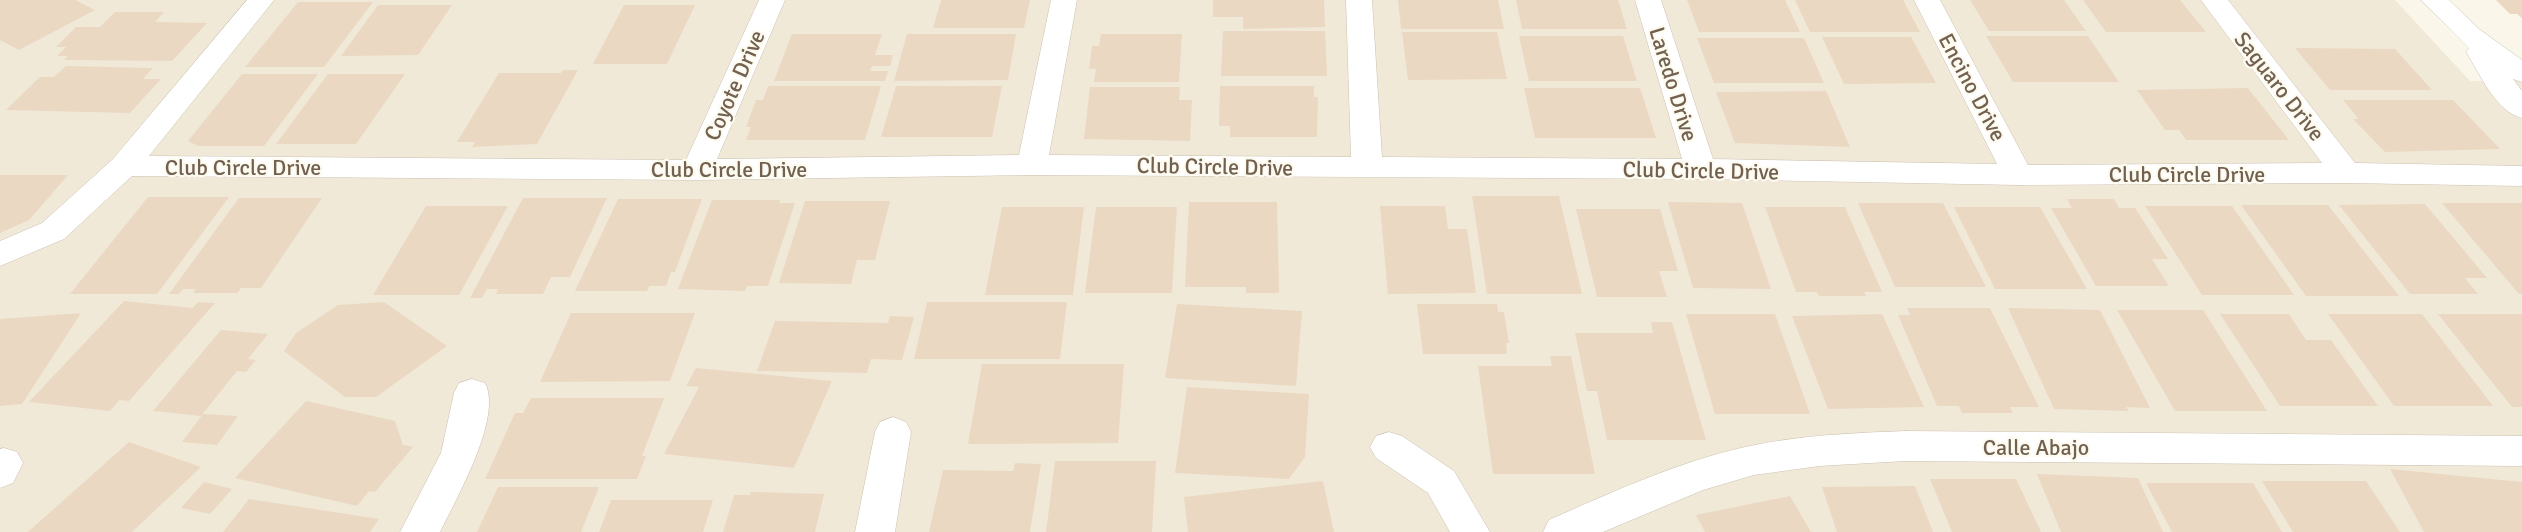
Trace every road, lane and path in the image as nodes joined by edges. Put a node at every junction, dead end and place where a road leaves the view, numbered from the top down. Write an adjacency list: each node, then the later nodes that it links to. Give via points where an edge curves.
1 (261, 0): 11 (street, Club Circle Drive)
2 (772, 0): 14 (street, Coyote Drive)
3 (1064, 0): 10 (street)
4 (1359, 0): 12 (street)
5 (1648, 0): 13 (street, Laredo Drive)
6 (1927, 0): 16 (street, Encino Drive)
7 (2214, 0): 15 (street, Saguaro Drive)
8 (2434, 0): 9 (street)
9 (2516, 91)
10 (1032, 165): 12 (street, Club Circle Drive); 14 (street, Club Circle Drive)
11 (124, 166): 14 (street, Club Circle Drive); 18 (street, via 53,231)
12 (1367, 168): 13 (street, Club Circle Drive)
13 (1701, 169): 16 (street, Club Circle Drive)
14 (697, 170)
15 (2346, 173): 16 (street, Club Circle Drive); 17 (street, Club Circle Drive)
16 (2019, 175)
17 (2522, 176)
18 (0, 254)
19 (472, 393): 23 (street, via 460,453)
20 (893, 432): 24 (street)
21 (1389, 447): 25 (street, via 1441,482)
22 (2522, 451): 26 (street, Calle Abajo, via 1905,446 1818,451 1736,465 1669,485)
23 (420, 532)
24 (874, 532)
25 (1470, 532)
26 (1563, 532)

